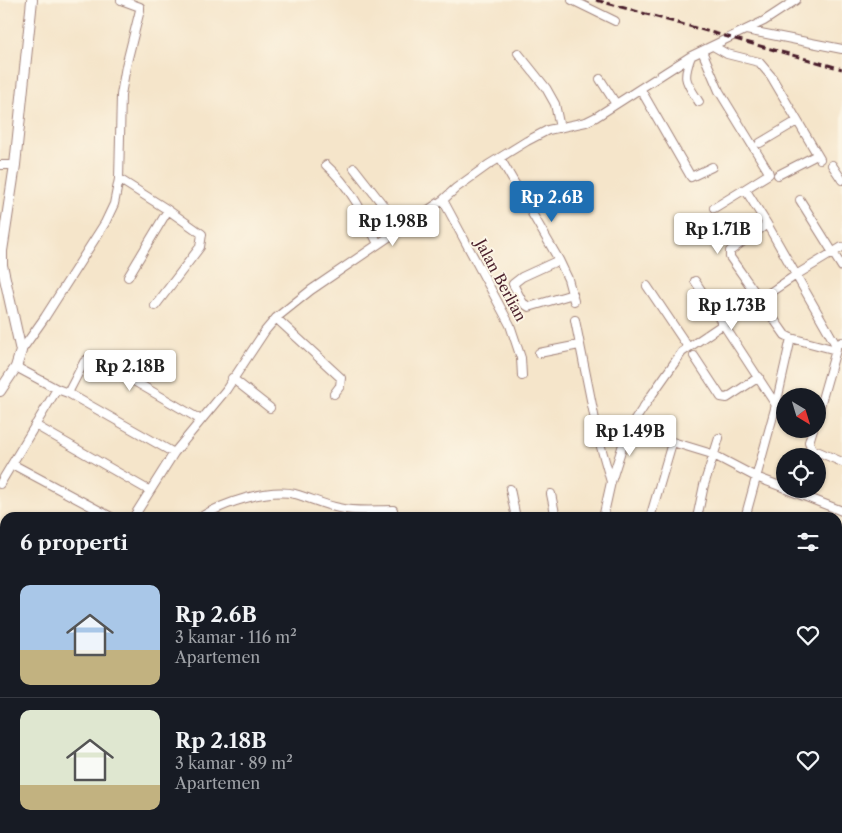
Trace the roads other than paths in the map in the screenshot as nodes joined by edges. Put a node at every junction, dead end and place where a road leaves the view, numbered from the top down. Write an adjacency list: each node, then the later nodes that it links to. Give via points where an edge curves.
1 (32, 0): 21 (street)
2 (121, 0): 27 (street, via 140,6 121,96)
3 (572, 0): 5 (street)
4 (796, 0): 6 (street)
5 (615, 21)
6 (746, 30): 7 (street); 8 (street)
7 (713, 46): 9 (street); 16 (street, via 727,54 759,62 771,76)
8 (842, 49)
9 (702, 51): 11 (street); 29 (street, via 719,91 769,174)
10 (518, 53): 17 (street, via 555,104)
11 (691, 56): 13 (street); 14 (street, via 685,75)
12 (600, 80): 15 (street)
13 (641, 90): 15 (street); 24 (street, via 691,177)
14 (699, 102)
15 (616, 104): 17 (street, via 586,122)
16 (797, 121): 18 (street); 26 (street, via 818,157)
17 (560, 128): 19 (street, via 548,130)
18 (760, 143)
19 (500, 158): 30 (street); 39 (street)
20 (0, 165): 21 (street)
21 (15, 165): 54 (street, via 2,265)
22 (326, 165): 36 (street, via 354,196)
23 (832, 165): 28 (street)
24 (712, 167)
25 (354, 168): 35 (street)
26 (778, 175)
27 (119, 179): 33 (street); 54 (street, via 114,204 105,223)
28 (842, 180)
29 (744, 189): 32 (street); 34 (street)
30 (443, 200): 35 (street); 58 (street, Jalan Berlian, via 510,325 521,358)
31 (800, 200): 38 (street)
32 (714, 208)
33 (168, 210): 42 (street); 46 (street, via 202,234 202,240)
34 (767, 224): 41 (street); 45 (street, via 729,254)
35 (401, 228): 36 (street)
36 (378, 244): 47 (street, via 310,290)
37 (842, 247): 38 (street)
38 (833, 252): 40 (street); 41 (street)
39 (559, 260): 39 (street, via 514,284 523,303 529,307 574,297)
40 (842, 267)
41 (796, 275): 45 (street); 52 (street)
42 (128, 277)
43 (695, 281): 49 (street)
44 (647, 286): 53 (street)
45 (760, 299): 49 (street); 50 (street, via 785,335)
46 (155, 306)
47 (276, 318): 60 (street); 66 (street, via 340,378 340,386)
48 (575, 320): 51 (street)
49 (723, 323): 53 (street); 59 (street)
50 (791, 338): 52 (street); 61 (street)
51 (579, 344): 55 (street); 80 (street, via 598,440)
52 (840, 344): 62 (street)
53 (688, 347): 71 (street)
54 (21, 351): 57 (street)
55 (539, 353)
56 (694, 356): 59 (street, via 724,398)
57 (16, 367): 63 (street); 64 (street)
58 (522, 376)
59 (759, 377): 67 (street)
60 (232, 378): 68 (street); 69 (street)
61 (780, 388)
62 (826, 388)
63 (57, 389): 65 (street); 70 (street)
64 (0, 391)
65 (68, 393): 69 (street, via 84,362 89,358 96,359); 75 (street)
66 (334, 394)
67 (776, 405): 79 (street)
68 (270, 408)
69 (201, 420): 75 (street)
70 (35, 425): 78 (street); 84 (street)
71 (631, 425): 74 (street, via 643,433); 80 (street)
72 (718, 438): 76 (street)
73 (810, 438): 77 (street, via 812,450)
74 (672, 443): 76 (street); 95 (street)
75 (174, 453): 84 (street)
76 (712, 454): 79 (street); 96 (street)
77 (842, 462)
78 (12, 464): 81 (street); 88 (street)
79 (756, 477): 82 (street); 97 (street)
80 (611, 482): 94 (street)
81 (0, 484)
82 (776, 485)
83 (510, 489): 92 (street)
84 (150, 491): 89 (street)
85 (551, 494): 93 (street)
86 (808, 498): 87 (street)
87 (842, 511)
88 (102, 512)
89 (137, 512)
90 (208, 512): 91 (street, via 245,499 279,492 340,509)
91 (392, 512)
92 (515, 512)
93 (555, 512)
94 (604, 512)
95 (652, 512)
96 (698, 512)
97 (747, 512)

